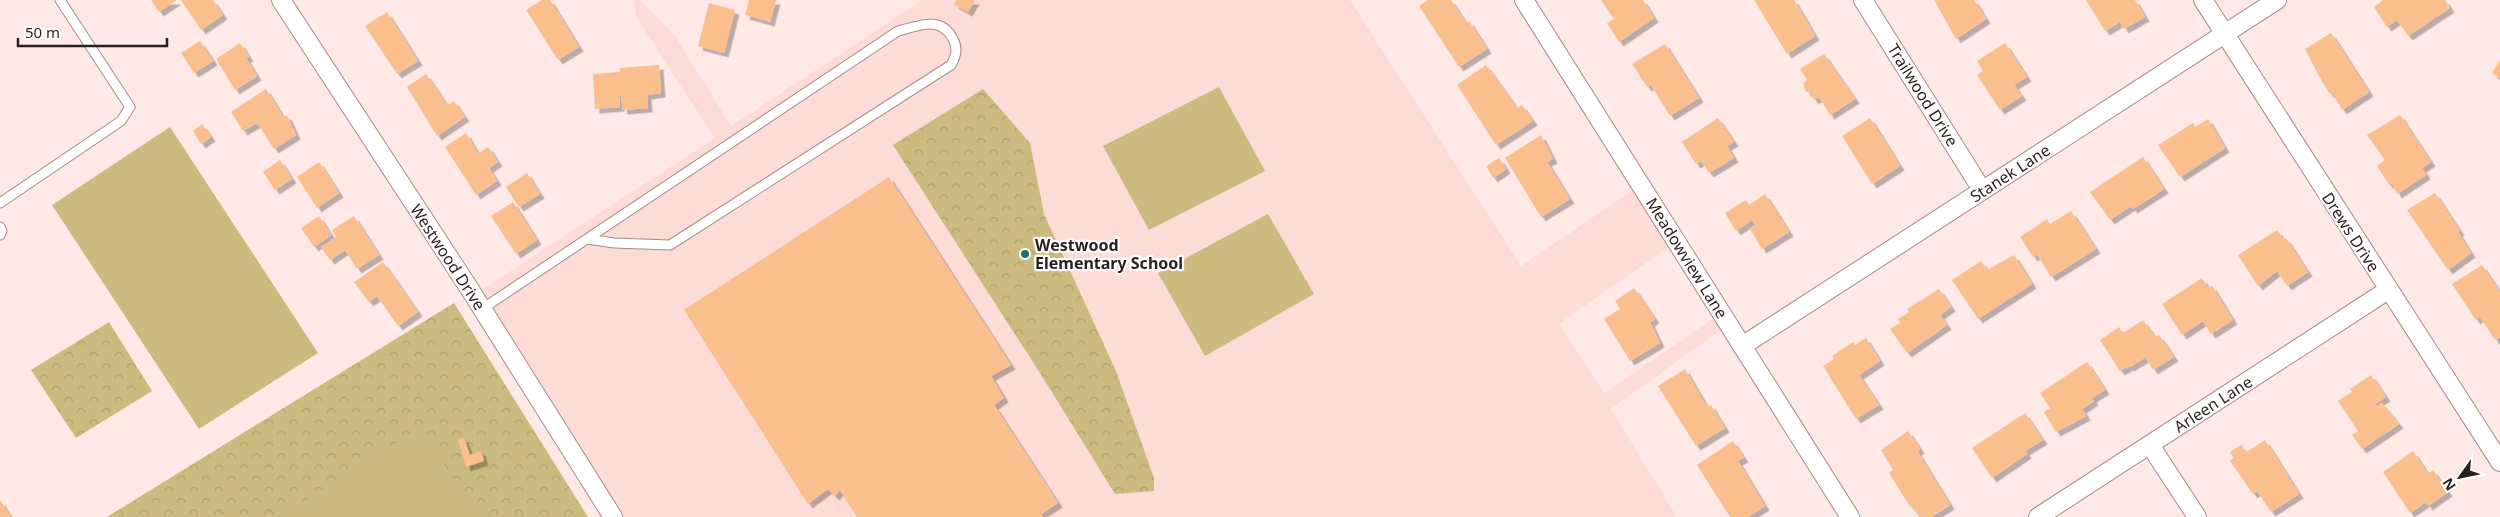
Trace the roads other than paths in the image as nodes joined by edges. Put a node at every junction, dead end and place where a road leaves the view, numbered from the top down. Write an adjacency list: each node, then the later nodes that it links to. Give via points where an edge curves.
1 (60, 0): 9 (lane, via 130,107 121,121)
2 (280, 0): 14 (street, Westwood Drive)
3 (1524, 0): 15 (street, Meadowview Lane)
4 (1863, 0): 8 (street, Trailwood Drive)
5 (2203, 0): 7 (street, Drews Drive)
6 (2277, 0): 7 (street, Stanek Lane)
7 (2224, 34): 8 (street, Stanek Lane); 13 (street, Drews Drive)
8 (1982, 190): 15 (street, Stanek Lane)
9 (0, 203)
10 (0, 228): 11 (lane)
11 (0, 235)
12 (588, 239): 12 (lane, via 670,245 950,65 956,45 951,35 943,26 931,23 898,32); 14 (lane)
13 (2388, 290): 16 (street, Arleen Lane); 17 (street, Drews Drive)
14 (482, 309): 18 (street, Westwood Drive)
15 (1742, 346): 19 (street, Meadowview Lane)
16 (2150, 445): 20 (street, Arleen Lane); 21 (street)
17 (2500, 462)
18 (612, 517)
19 (1850, 517)
20 (2038, 517)
21 (2197, 517)

